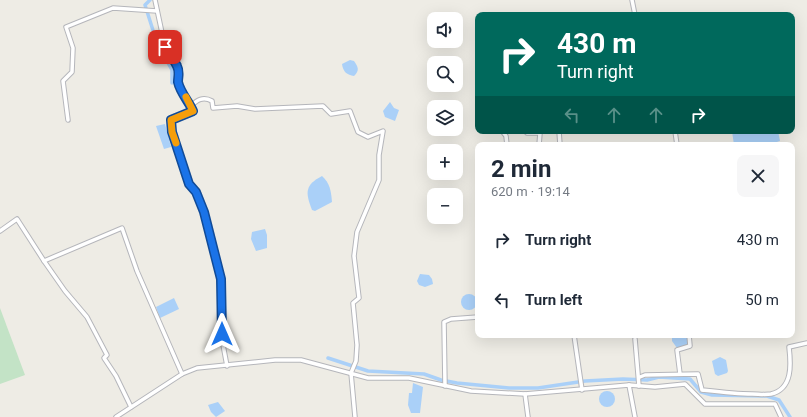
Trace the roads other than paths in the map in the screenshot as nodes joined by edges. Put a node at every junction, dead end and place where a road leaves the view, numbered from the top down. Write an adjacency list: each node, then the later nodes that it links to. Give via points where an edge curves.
1 (156, 0): 3 (street)
2 (632, 0): 4 (street)
3 (157, 11): 5 (street, via 165,47 177,64 178,81); 6 (street, via 113,8 66,27 73,48 72,72 63,81)
4 (634, 12)
5 (191, 106): 14 (street, via 193,111 171,120 172,132 189,184 196,192 204,212 221,279 222,334); 15 (street, via 198,100 207,98 212,101 213,108 323,106 331,114 350,111 358,132 368,137 382,130 379,180 357,232 354,256 359,298 353,303 357,345 356,361)
6 (68, 120)
7 (0, 231): 8 (street, via 17,219)
8 (44, 261): 16 (street, via 122,228 137,271); 24 (street, via 87,317 107,355 104,358)
9 (475, 316): 19 (street, via 444,322)
10 (574, 338): 22 (street)
11 (689, 338): 17 (street, via 690,346 677,350)
12 (635, 339): 18 (street)
13 (807, 343): 17 (street, via 789,347 791,360 788,379 780,390 770,394 702,390 698,374)
14 (227, 365): 15 (street, via 301,360); 16 (street, via 197,368)
15 (351, 373): 19 (street, via 368,378 409,378); 26 (street)
16 (182, 374): 24 (street)
17 (680, 374): 18 (street)
18 (640, 377): 21 (street)
19 (445, 385): 23 (street, via 471,391)
20 (629, 385): 21 (street); 22 (street); 28 (street)
21 (639, 385): 29 (street, via 655,387 685,384 704,404 775,404)
22 (582, 390): 23 (street)
23 (525, 394): 27 (street)
24 (131, 407): 25 (street)
25 (116, 417)
26 (355, 417)
27 (528, 417)
28 (635, 417)
29 (781, 417)

